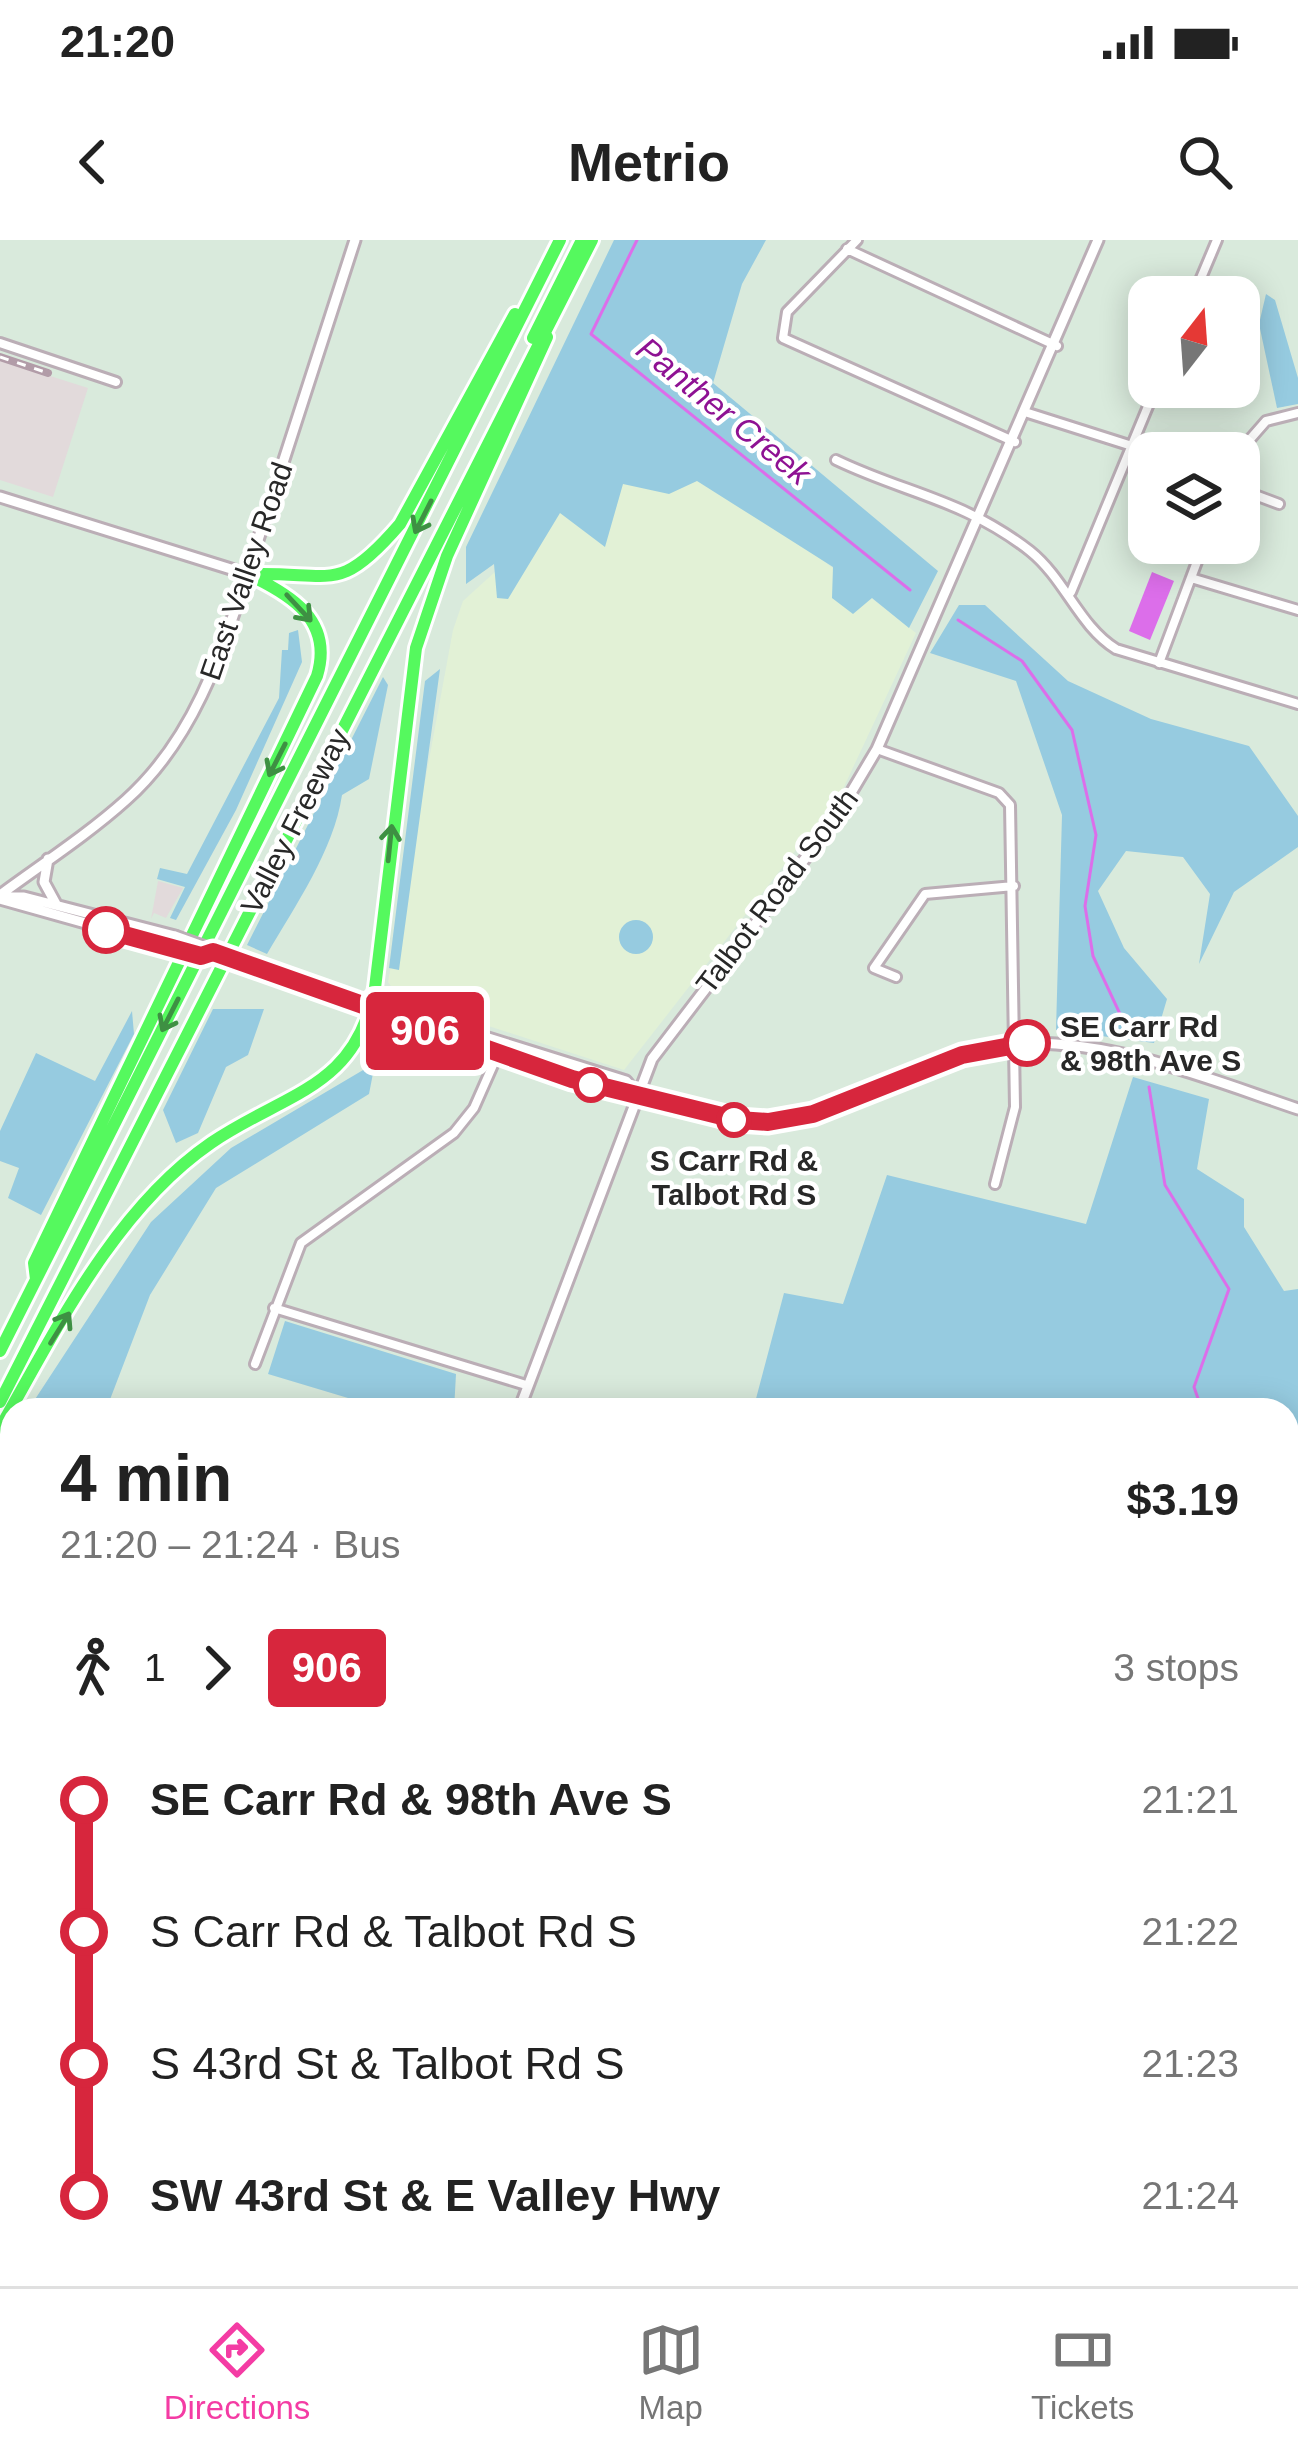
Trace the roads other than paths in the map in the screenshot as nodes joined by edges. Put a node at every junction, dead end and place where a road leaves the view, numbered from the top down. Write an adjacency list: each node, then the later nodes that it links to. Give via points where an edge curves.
1 (356, 240): 27 (main road, East Valley Road)
2 (560, 240): 9 (highway, Valley Freeway)
3 (582, 240): 53 (highway)
4 (592, 240): 11 (highway, Valley Freeway)
5 (857, 240): 8 (street)
6 (1098, 240): 13 (main road, Talbot Road South)
7 (1217, 240): 10 (street)
8 (847, 249): 13 (street); 18 (street, via 787,312 781,330 790,345)
9 (549, 262): 27 (highway, via 384,542 330,576); 48 (highway, Valley Freeway, one-way to 48)
10 (1202, 276)
11 (549, 325): 40 (highway, one-way to 11, via 416,647 447,556 545,350); 54 (highway, Valley Freeway)
12 (0, 343): 14 (street)
13 (1057, 346): 16 (main road, Talbot Road South)
14 (116, 382)
15 (1298, 412): 17 (street)
16 (1028, 413): 18 (main road, Talbot Road South); 19 (street)
17 (1256, 432)
18 (1015, 442): 25 (main road, Talbot Road South)
19 (1128, 445)
20 (1128, 456): 29 (street)
21 (836, 460): 25 (street)
22 (0, 497): 27 (main road)
23 (1260, 497): 24 (street)
24 (1279, 504)
25 (980, 518): 29 (street); 33 (main road, Talbot Road South)
26 (1196, 564): 28 (street)
27 (247, 574): 34 (main road, East Valley Road, via 206,687 174,745 124,801); 48 (highway, one-way to 48, via 302,606 317,630 321,664 34,1263)
28 (1191, 578): 30 (street); 31 (street)
29 (1071, 592): 31 (street, via 1104,641)
30 (1298, 610)
31 (1159, 663): 32 (street)
32 (1298, 704)
33 (877, 749): 35 (street, via 1007,800); 45 (main road, Talbot Road South, via 836,818 662,1041)
34 (48, 859): 36 (main road, East Valley Road); 37 (main road, via 44,882)
35 (1014, 886): 39 (street, via 926,894 874,968); 43 (street)
36 (0, 897): 37 (main road); 38 (main road)
37 (60, 908): 38 (main road)
38 (173, 942): 40 (main road, bridge)
39 (896, 977)
40 (372, 1004): 41 (main road); 42 (highway); 45 (main road, via 626,1081)
41 (421, 1029): 42 (main road, via 385,1028); 44 (main road)
42 (361, 1042): 55 (highway, one-way to 42, via 100,1263 154,1193 210,1144 335,1071)
43 (1017, 1043): 45 (main road, via 768,1122 711,1116); 46 (main road, via 1149,1060); 47 (street, via 1013,1125)
44 (497, 1055): 45 (main road); 49 (street, via 454,1132 308,1234)
45 (637, 1093): 52 (main road, Talbot Road South)
46 (1298, 1109)
47 (995, 1184)
48 (36, 1279): 50 (highway, Valley Freeway)
49 (274, 1308): 51 (street); 52 (street)
50 (0, 1352)
51 (255, 1364)
52 (526, 1385): 56 (main road, Talbot Road South)
53 (0, 1388)
54 (2, 1398)
55 (18, 1398)
56 (522, 1398)

